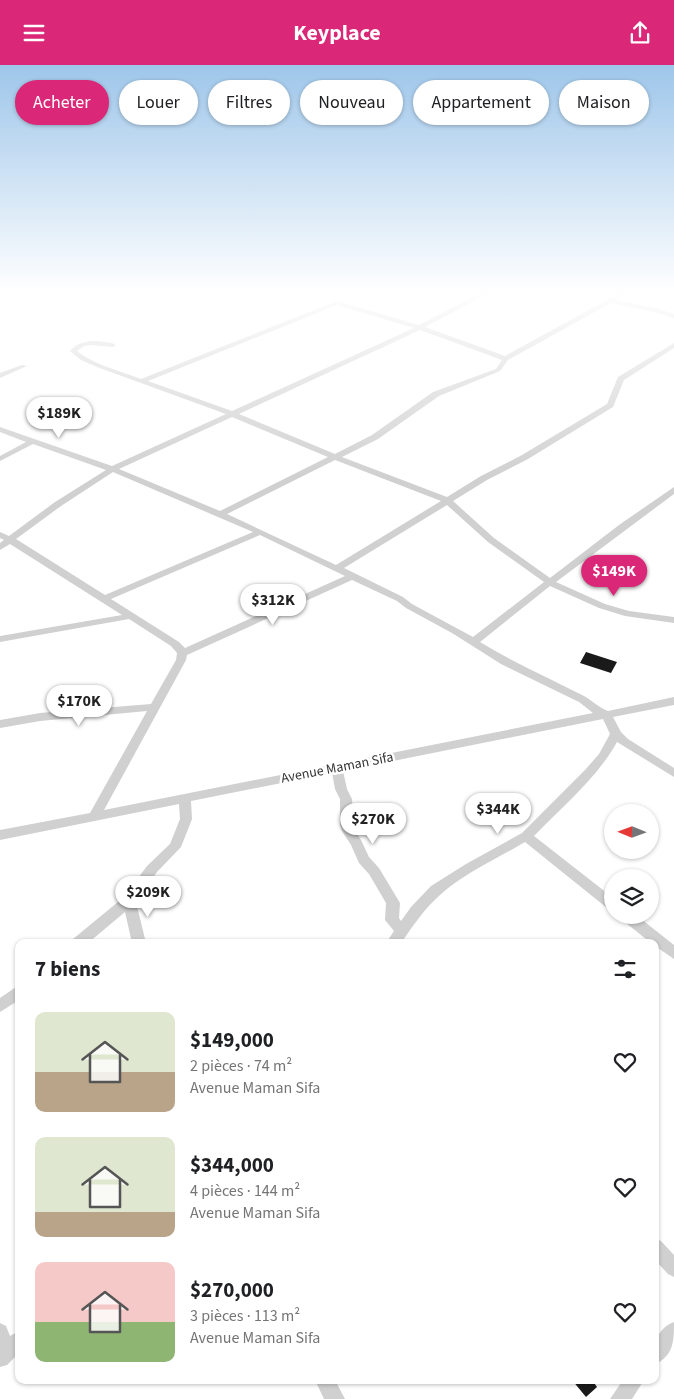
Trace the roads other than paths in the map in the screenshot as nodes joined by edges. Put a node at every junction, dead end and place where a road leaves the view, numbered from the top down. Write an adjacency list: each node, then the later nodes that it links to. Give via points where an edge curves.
1 (75, 352): 10 (street, via 83,359)
2 (214, 352): 10 (street)
3 (367, 352): 11 (street)
4 (487, 352): 7 (street)
5 (518, 352): 7 (street)
6 (663, 352): 18 (street, via 621,379 610,405)
7 (506, 359): 14 (street, via 498,370 436,393 375,437)
8 (24, 366): 9 (street)
9 (0, 375)
10 (140, 382): 11 (street)
11 (232, 414): 14 (street); 16 (street)
12 (0, 429): 13 (street)
13 (32, 441): 15 (street); 16 (street)
14 (335, 457): 18 (street); 19 (street)
15 (0, 459)
16 (112, 469): 19 (street); 22 (street)
17 (674, 490): 26 (street, via 611,534)
18 (448, 501): 24 (street); 26 (street, via 491,540)
19 (220, 514): 20 (street)
20 (260, 532): 24 (street); 27 (street)
21 (0, 535): 22 (street)
22 (11, 540): 23 (street); 27 (street)
23 (0, 547)
24 (336, 569): 25 (street)
25 (353, 576): 31 (street); 32 (street)
26 (551, 583): 29 (street, via 628,614); 31 (street)
27 (104, 599): 28 (street)
28 (130, 616): 30 (street); 32 (street, via 181,648)
29 (674, 620)
30 (0, 639)
31 (473, 641): 35 (street, via 505,662)
32 (183, 653): 34 (street)
33 (674, 701): 35 (street, Avenue Maman Sifa)
34 (155, 707): 36 (street, via 40,717); 41 (street)
35 (606, 714): 37 (street); 38 (street, Avenue Maman Sifa)
36 (0, 724)
37 (616, 734): 39 (street, via 630,747); 43 (street, via 599,762)
38 (337, 768): 40 (street, Avenue Maman Sifa); 47 (street, via 346,799 348,831 393,903 392,920)
39 (674, 773)
40 (185, 798): 41 (street, Avenue Maman Sifa); 45 (street, via 186,819 175,847 152,869)
41 (94, 817): 42 (street, Avenue Maman Sifa)
42 (0, 835)
43 (526, 836): 44 (street); 47 (street, via 436,890)
44 (604, 898)
45 (130, 901): 48 (street); 49 (street)
46 (637, 924): 51 (street)
47 (402, 930): 50 (street)
48 (83, 939)
49 (139, 939)
50 (396, 939)
51 (656, 939)
52 (659, 941): 53 (street)
53 (674, 953)
54 (15, 994): 55 (street)
55 (0, 1006)
56 (659, 1251): 57 (street)
57 (674, 1267)
58 (674, 1331): 61 (street)
59 (0, 1332): 60 (street)
60 (8, 1350)
61 (659, 1350)
62 (326, 1384): 64 (street)
63 (632, 1384): 65 (street)
64 (335, 1399)
65 (620, 1399)

